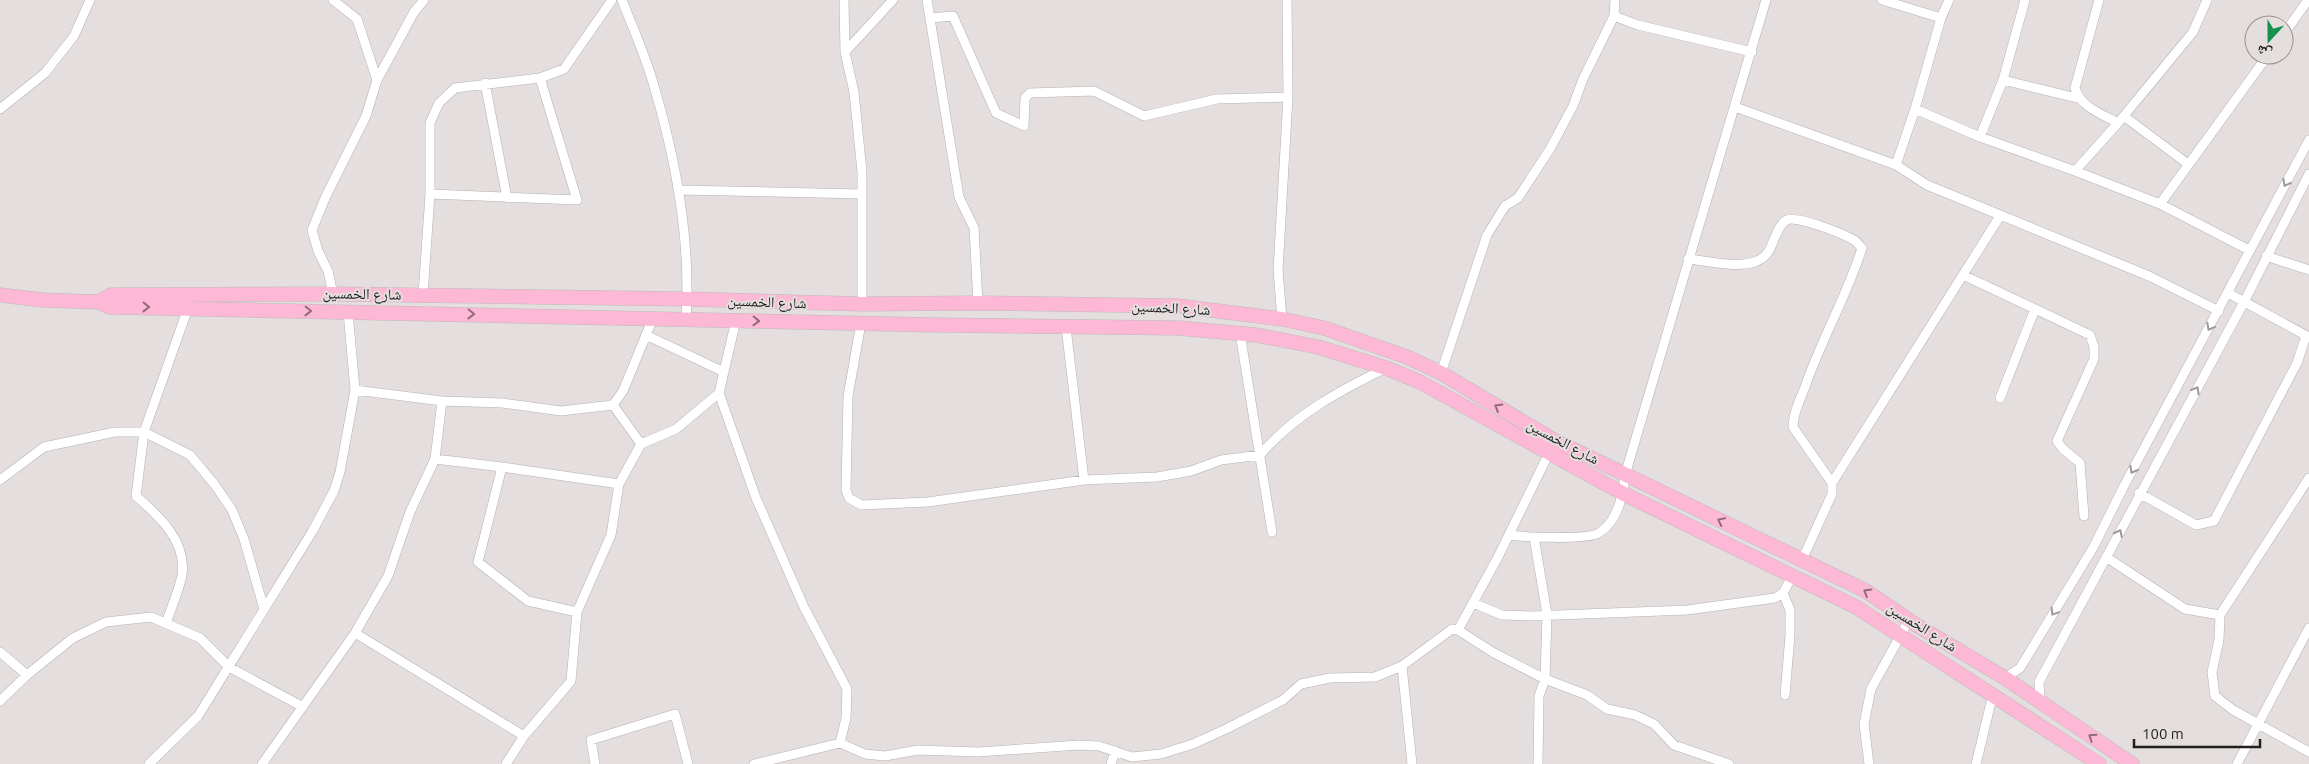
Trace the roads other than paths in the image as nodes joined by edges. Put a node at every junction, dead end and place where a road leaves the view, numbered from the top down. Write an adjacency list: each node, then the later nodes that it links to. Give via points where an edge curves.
1 (90, 0): 32 (street, via 74,36 45,73)
2 (333, 0): 26 (street, via 357,19)
3 (424, 0): 26 (street, via 414,12)
4 (612, 0): 25 (street, via 564,69)
5 (622, 0): 41 (street, via 654,85)
6 (844, 0): 22 (street)
7 (893, 0): 22 (street)
8 (927, 0): 19 (street)
9 (1287, 0): 29 (street)
10 (1615, 0): 18 (street)
11 (1766, 0): 23 (street)
12 (1882, 0): 20 (street)
13 (1949, 0): 20 (street)
14 (2025, 0): 27 (street)
15 (2099, 0): 30 (street, via 2075,88)
16 (2207, 0): 34 (street, via 2193,32)
17 (2308, 0): 21 (street)
18 (1614, 16): 23 (street, via 1638,25); 80 (street, via 1583,79 1574,106 1550,149 1518,198 1505,206 1487,235)
19 (930, 18): 29 (street, via 953,16 996,113 1024,126 1024,98 1030,93 1094,91 1144,116 1217,99); 59 (street, via 959,198 974,228)
20 (1941, 18): 33 (street)
21 (2294, 20)
22 (845, 52): 43 (street, via 854,92)
23 (1752, 52): 31 (street)
24 (2261, 65): 37 (street)
25 (540, 78): 28 (street); 44 (street, via 578,200)
26 (377, 80): 53 (street, via 366,116 312,230)
27 (2003, 80): 30 (street); 35 (street)
28 (485, 83): 42 (street, via 455,88 439,103 430,123); 44 (street)
29 (1288, 97): 68 (street, via 1278,270)
30 (2078, 98): 34 (street, via 2094,110)
31 (1735, 107): 38 (street); 49 (street)
32 (0, 109)
33 (1914, 109): 35 (street); 38 (street)
34 (2121, 120): 37 (street); 39 (street)
35 (1980, 137): 39 (street)
36 (2309, 140): 47 (street, one-way to 47)
37 (2188, 164): 45 (street)
38 (1896, 165): 46 (street, via 1927,185)
39 (2075, 171): 45 (street)
40 (2309, 174): 48 (street)
41 (680, 190): 43 (street); 56 (street)
42 (430, 194): 44 (street); 55 (street)
43 (862, 194): 60 (street)
44 (508, 198)
45 (2160, 204): 47 (street)
46 (2000, 216): 51 (street); 64 (street, via 2149,276)
47 (2249, 250): 52 (street)
48 (2266, 256): 50 (street); 58 (street)
49 (1688, 259): 92 (street); 96 (street, via 1747,265 1760,260 1769,252 1784,221 1791,218 1802,219 1855,240 1862,248 1793,419 1793,427)
50 (2309, 270)
51 (1963, 275): 63 (street); 96 (street)
52 (2228, 293): 58 (street); 64 (street)
53 (333, 294): 55 (main road, شارع الخمسين); 57 (main road, شارع الخمسين, via 111,295)
54 (0, 295): 57 (main road, شارع الخمسين)
55 (422, 295): 56 (main road, شارع الخمسين)
56 (687, 299): 60 (main road, شارع الخمسين); 67 (street)
57 (98, 302): 62 (main road, شارع الخمسين, one-way to 62, via 110,307)
58 (2244, 302): 76 (street); 98 (street, one-way to 58)
59 (978, 303): 61 (main road, شارع الخمسين); 68 (main road, شارع الخمسين, via 1178,306)
60 (862, 304): 61 (main road, شارع الخمسين)
61 (934, 305): 71 (main road)
62 (188, 308): 65 (main road, شارع الخمسين, one-way to 65); 86 (street)
63 (2034, 309): 83 (street); 100 (street, via 2090,335 2092,341 2094,359 2057,441 2080,463)
64 (2219, 311): 125 (street, one-way to 125, via 2093,548 2020,668)
65 (348, 312): 66 (main road, شارع الخمسين, one-way to 66); 81 (street)
66 (653, 318): 67 (main road, شارع الخمسين); 75 (street)
67 (686, 319): 69 (main road, شارع الخمسين)
68 (1282, 319): 73 (main road, شارع الخمسين)
69 (736, 320): 70 (main road, شارع الخمسين, one-way to 70); 79 (street)
70 (861, 324): 71 (main road, شارع الخمسين); 95 (street, via 848,396 846,490 849,498 861,506 928,502)
71 (936, 325): 72 (main road, شارع الخمسين)
72 (1066, 327): 74 (main road, شارع الخمسين, via 1178,328); 95 (street)
73 (1324, 328): 77 (main road); 80 (main road, شارع الخمسين, via 1407,357)
74 (1240, 333): 77 (main road, شارع الخمسين); 89 (street)
75 (646, 335): 79 (street); 85 (street, via 623,391)
76 (2307, 337): 98 (street, via 2297,364 2214,520 2196,525)
77 (1318, 347): 78 (main road, شارع الخمسين)
78 (1386, 368): 88 (main road, شارع الخمسين, via 1420,382); 89 (street, via 1307,411 1275,436)
79 (724, 372): 82 (street)
80 (1441, 373): 92 (main road, شارع الخمسين, one-way to 80, via 1552,439)
81 (355, 390): 84 (street); 111 (street, via 334,491)
82 (719, 394): 87 (street, via 676,429); 134 (street, via 756,498 804,607 847,689 846,718)
83 (2000, 398)
84 (442, 401): 85 (street, via 502,403 561,411); 90 (street)
85 (613, 404): 87 (street)
86 (144, 432): 94 (street, via 115,432 44,447); 111 (street, via 190,455 232,510); 116 (street, via 136,496 157,514 179,543 182,574)
87 (641, 444): 97 (street)
88 (1549, 453): 99 (main road, شارع الخمسين); 102 (street)
89 (1260, 455): 95 (street, via 1221,460 1191,471 1157,477); 101 (street)
90 (435, 459): 91 (street); 119 (street, via 410,512 388,576)
91 (502, 467): 97 (street); 112 (street, via 478,562 528,601)
92 (1625, 475): 99 (street); 104 (main road, شارع الخمسين, one-way to 92)
93 (2309, 478): 114 (street)
94 (0, 480)
95 (1084, 480)
96 (1832, 483): 106 (street, via 1832,494)
97 (619, 484): 112 (street, via 611,535)
98 (2139, 493): 105 (street, one-way to 98)
99 (1624, 494): 103 (street, via 1610,524 1597,535); 107 (main road, شارع الخمسين)
100 (2084, 516)
101 (1272, 532)
102 (1509, 535): 103 (street); 110 (street)
103 (1534, 537): 113 (street)
104 (1783, 550): 106 (main road, شارع الخمسين); 107 (main road)
105 (2106, 557): 114 (street, via 2185,608); 130 (street, via 2039,682)
106 (1802, 560): 115 (main road, شارع الخمسين, one-way to 106, via 1866,591)
107 (1776, 567): 108 (main road, شارع الخمسين)
108 (1793, 576): 109 (street); 120 (main road, شارع الخمسين, via 1856,607)
109 (1782, 593): 113 (street, via 1775,598 1687,610); 128 (street, via 1790,610)
110 (1472, 603): 113 (street, via 1502,615); 118 (street)
111 (264, 609): 123 (street)
112 (577, 612): 133 (street, via 571,681)
113 (1548, 614): 126 (street)
114 (2220, 614): 132 (street, via 2219,640 2212,672 2215,696 2233,710)
115 (1910, 620): 120 (street); 125 (main road, شارع الخمسين)
116 (166, 623): 123 (street, via 200,638); 124 (street, via 151,616 106,622 73,638)
117 (2309, 628): 132 (street)
118 (1458, 630): 122 (street, via 1452,629); 126 (street, via 1494,654)
119 (355, 634): 131 (street); 133 (street)
120 (1901, 635): 127 (main road, شارع الخمسين); 147 (street, via 1871,689 1866,707 1864,724)
121 (0, 652): 124 (street)
122 (1402, 666): 135 (street, via 1375,677 1330,678 1300,684 1283,700 1226,729 1161,754 1132,757); 144 (street)
123 (229, 667): 131 (street); 137 (street, via 198,716)
124 (27, 675): 129 (street)
125 (2005, 678): 130 (main road, شارع الخمسين)
126 (1545, 679): 145 (street, via 1539,696); 146 (street, via 1587,695 1607,709 1635,715 1654,724 1674,745)
127 (1993, 694): 148 (street); 149 (main road, شارع الخمسين)
128 (1785, 695)
129 (0, 701)
130 (2040, 701): 150 (main road, شارع الخمسين, one-way to 130)
131 (304, 707): 138 (street)
132 (2260, 723): 136 (street); 151 (street)
133 (524, 736): 139 (street)
134 (840, 743): 135 (street, via 865,754 885,756 918,750 978,752 1080,745); 142 (street)
135 (1114, 751): 143 (street)
136 (2309, 752)
137 (149, 764)
138 (262, 764)
139 (506, 764)
140 (595, 764): 141 (street, via 591,740 675,714)
141 (688, 764)
142 (754, 764)
143 (1112, 764)
144 (1412, 764)
145 (1538, 764)
146 (1729, 764)
147 (1869, 764)
148 (1976, 764)
149 (2100, 764)
150 (2132, 764)
151 (2237, 764)

